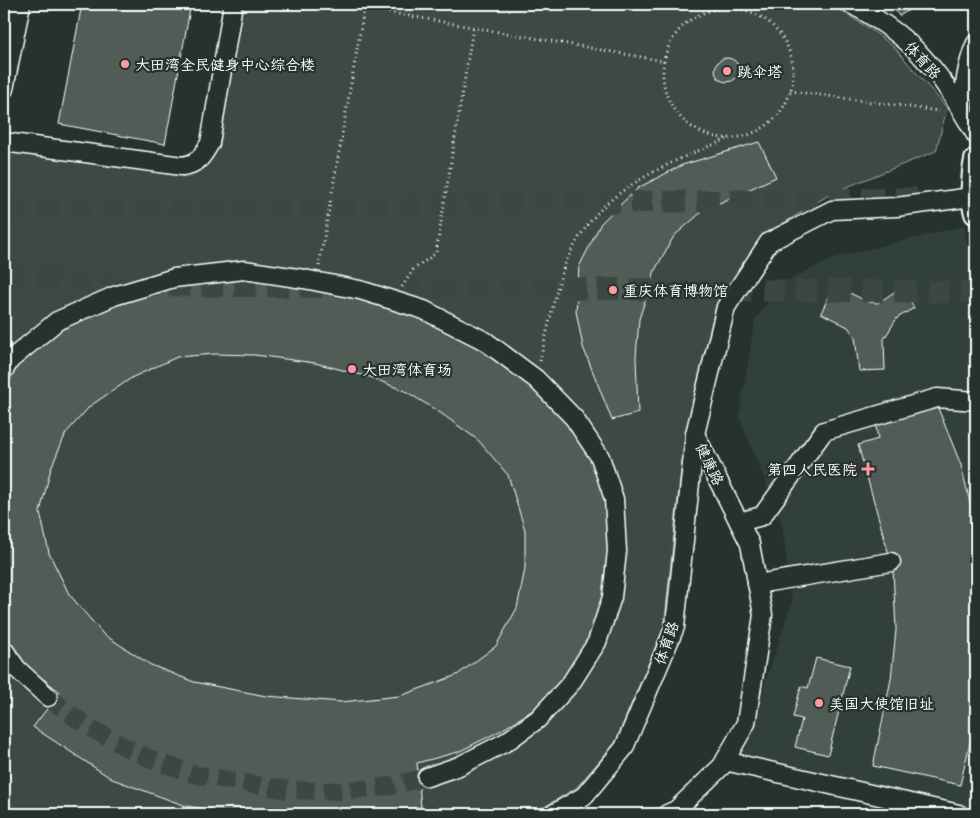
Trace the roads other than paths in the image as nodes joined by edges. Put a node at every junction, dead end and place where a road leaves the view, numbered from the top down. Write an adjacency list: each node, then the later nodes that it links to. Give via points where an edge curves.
1 (21, 4): 5 (street)
2 (233, 4): 8 (street, via 210,143 198,160 190,165)
3 (851, 4): 6 (street, 体育路, via 885,24 908,43 943,82)
4 (976, 43): 6 (street, via 965,80)
5 (4, 89)
6 (963, 113): 7 (street, 体育路)
7 (976, 135)
8 (4, 142)
9 (976, 160): 10 (main road)
10 (974, 205): 13 (street, 健康路, via 832,210 769,242 726,307)
11 (4, 370): 20 (street, via 10,360 57,322 114,296 174,278 244,270 360,290 424,310 484,341 536,379 574,418 600,457 614,499 617,550 612,597 597,642 571,683 538,719 506,742)
12 (976, 401): 14 (street, via 937,398 824,431 762,516)
13 (696, 434): 14 (street, 健康路); 21 (street, 体育路, via 675,627 624,748 584,796)
14 (739, 522): 16 (street, 健康路, via 750,544)
15 (891, 562): 16 (street)
16 (757, 584): 19 (street, 健康路, via 763,615 746,723)
17 (4, 650): 18 (street, via 17,669)
18 (48, 697)
19 (725, 761): 22 (street, 健康路, via 676,810); 23 (street)
20 (427, 777)
21 (553, 814)
22 (666, 814)
23 (958, 814)

